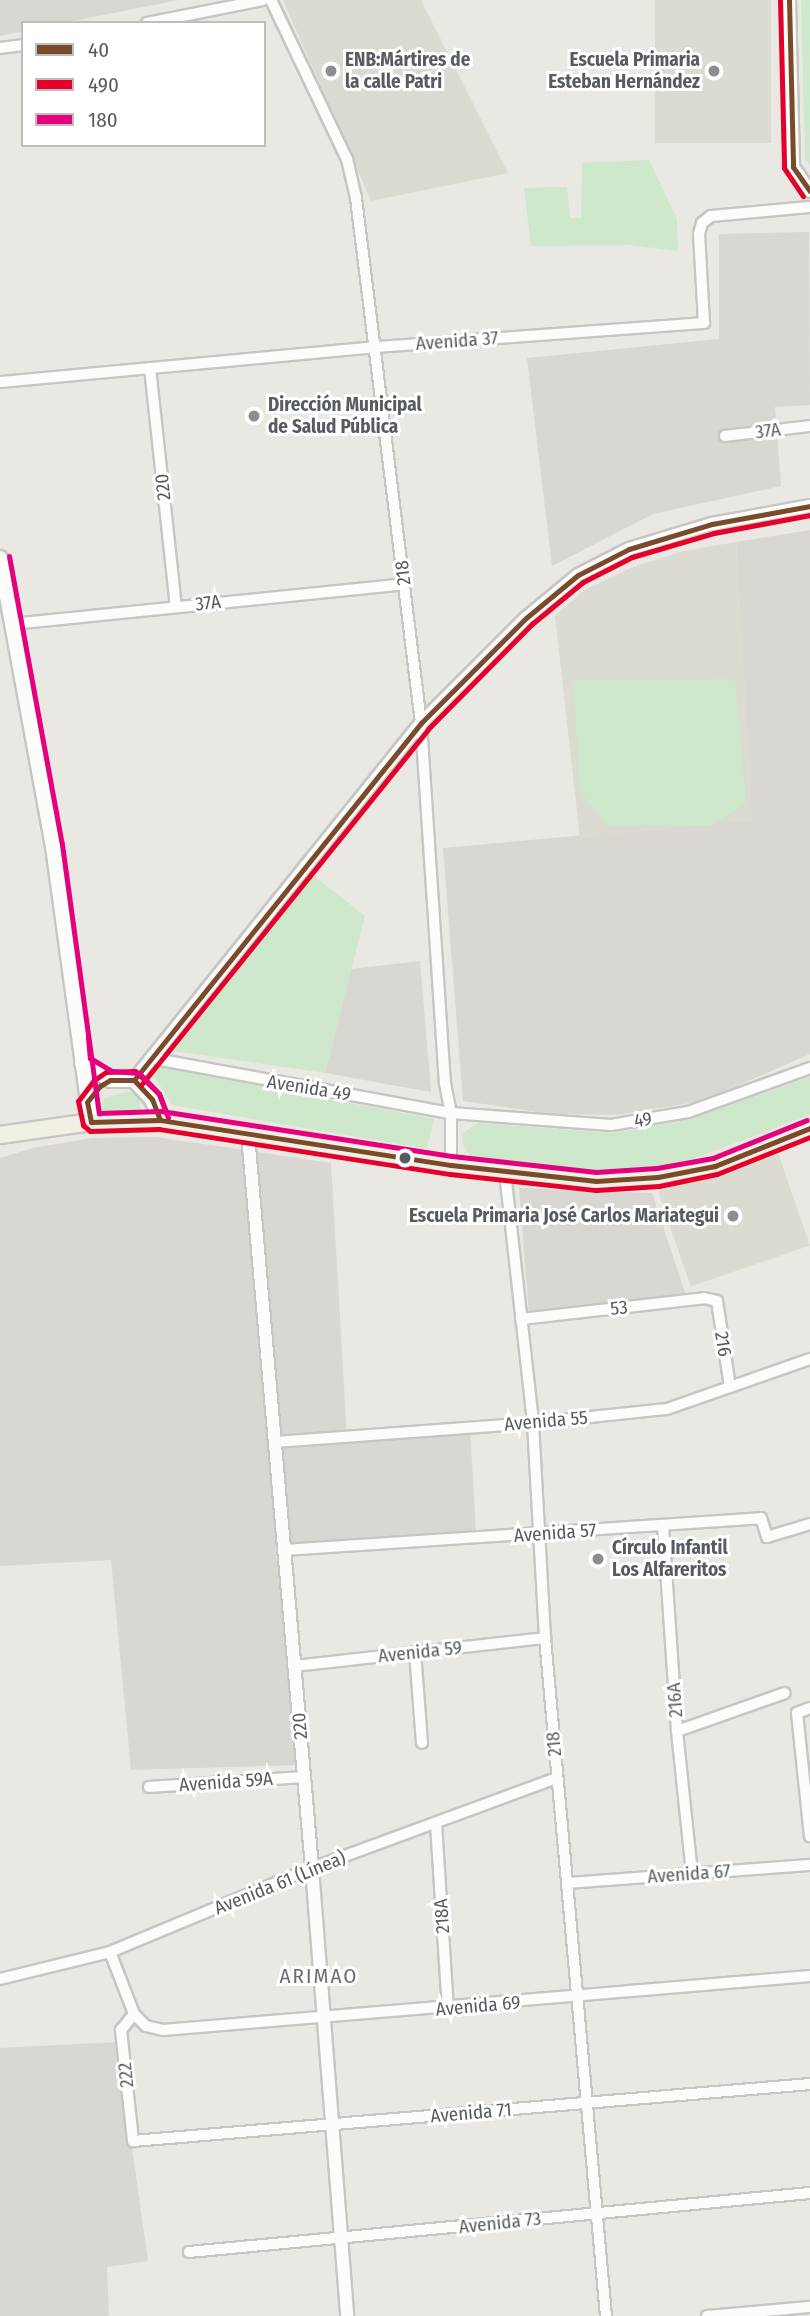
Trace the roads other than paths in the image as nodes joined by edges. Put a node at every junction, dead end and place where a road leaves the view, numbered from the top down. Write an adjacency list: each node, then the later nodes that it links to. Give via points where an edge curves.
1 (263, 0): 4 (street)
2 (271, 0): 9 (street, 218, via 347,159)
3 (789, 0): 7 (street, via 793,167)
4 (157, 21)
5 (21, 45): 6 (street)
6 (0, 48)
7 (810, 191)
8 (810, 206): 9 (street, Avenida 37, via 711,216 702,223 704,323)
9 (377, 347): 10 (street, Avenida 37); 16 (street, 218)
10 (149, 368): 11 (street, Avenida 37); 17 (street, 220)
11 (0, 382)
12 (810, 426): 13 (street, 37A)
13 (725, 436)
14 (810, 506): 19 (street, via 664,538 629,549 578,575 526,618)
15 (0, 558): 18 (main road)
16 (404, 584): 17 (street, 37A); 19 (street, 218)
17 (176, 606): 18 (street, 37A)
18 (12, 624): 21 (main road, via 53,846)
19 (421, 723): 20 (street); 26 (street, 218)
20 (150, 1058): 24 (street); 26 (street, Avenida 49)
21 (82, 1063): 23 (main road); 25 (main road)
22 (810, 1068): 27 (street, 49, via 688,1112 611,1125)
23 (110, 1080): 24 (main road); 25 (main road)
24 (134, 1080): 28 (main road, via 152,1099)
25 (87, 1102): 29 (main road)
26 (451, 1113): 27 (street, Avenida 49); 33 (street, 218)
27 (469, 1115)
28 (160, 1120): 29 (main road); 32 (main road)
29 (91, 1122): 31 (main road)
30 (810, 1128): 34 (main road, via 715,1166 658,1177 596,1181)
31 (0, 1135)
32 (248, 1135): 33 (main road); 40 (street, 220)
33 (451, 1165): 34 (main road)
34 (505, 1172): 36 (street, 218)
35 (717, 1301): 36 (street, 53, via 704,1298); 38 (street, 216)
36 (521, 1319): 39 (street, 218)
37 (810, 1359): 38 (street, Avenida 55)
38 (730, 1387): 39 (street, Avenida 55, via 667,1409)
39 (533, 1423): 40 (street, Avenida 55); 43 (street, 218)
40 (275, 1442): 44 (street, 220)
41 (810, 1524): 42 (street, Avenida 57, via 767,1537 761,1518)
42 (663, 1525): 43 (street, Avenida 57); 50 (street, 216A)
43 (539, 1534): 44 (street, Avenida 57); 45 (street, 218)
44 (284, 1550): 47 (street, 220)
45 (545, 1638): 46 (street, Avenida 59); 53 (street, 218)
46 (415, 1653): 47 (street, Avenida 59); 51 (street)
47 (295, 1666): 52 (street, 220)
48 (785, 1693): 50 (street)
49 (810, 1708): 56 (street, via 797,1713)
50 (677, 1731): 59 (street, 216A)
51 (422, 1743)
52 (304, 1777): 54 (street, Avenida 59A); 58 (street, 220)
53 (557, 1778): 55 (street, Avenida 61 (Línea)); 60 (street, 218)
54 (149, 1787)
55 (436, 1824): 58 (street, Avenida 61 (Línea)); 65 (street, 218A)
56 (810, 1836)
57 (810, 1865): 59 (street, Avenida 67)
58 (312, 1868): 61 (street, Avenida 61 (Línea)); 67 (street, 220)
59 (692, 1874): 60 (street, Avenida 67)
60 (568, 1883): 64 (street, 218)
61 (110, 1952): 63 (street, Avenida 61 (Línea)); 66 (street)
62 (810, 1976): 64 (street, Avenida 69)
63 (0, 1979)
64 (578, 1998): 65 (street, Avenida 69); 69 (street, 218)
65 (449, 2008): 67 (street, Avenida 69)
66 (134, 2014): 67 (street, Avenida 69, via 146,2026 163,2030); 71 (street, 222, via 121,2031)
67 (321, 2019): 70 (street, 220)
68 (810, 2084): 69 (street, Avenida 71)
69 (587, 2103): 70 (street, Avenida 71); 73 (street, 218)
70 (331, 2124): 71 (street, Avenida 71); 74 (street, 220)
71 (133, 2141)
72 (810, 2193): 73 (street, Avenida 73)
73 (597, 2214): 74 (street, Avenida 73); 78 (street, 218)
74 (339, 2239): 75 (street, Avenida 73); 77 (street, 220)
75 (189, 2252)
76 (810, 2307): 79 (street)
77 (347, 2316)
78 (606, 2316)
79 (707, 2316)

